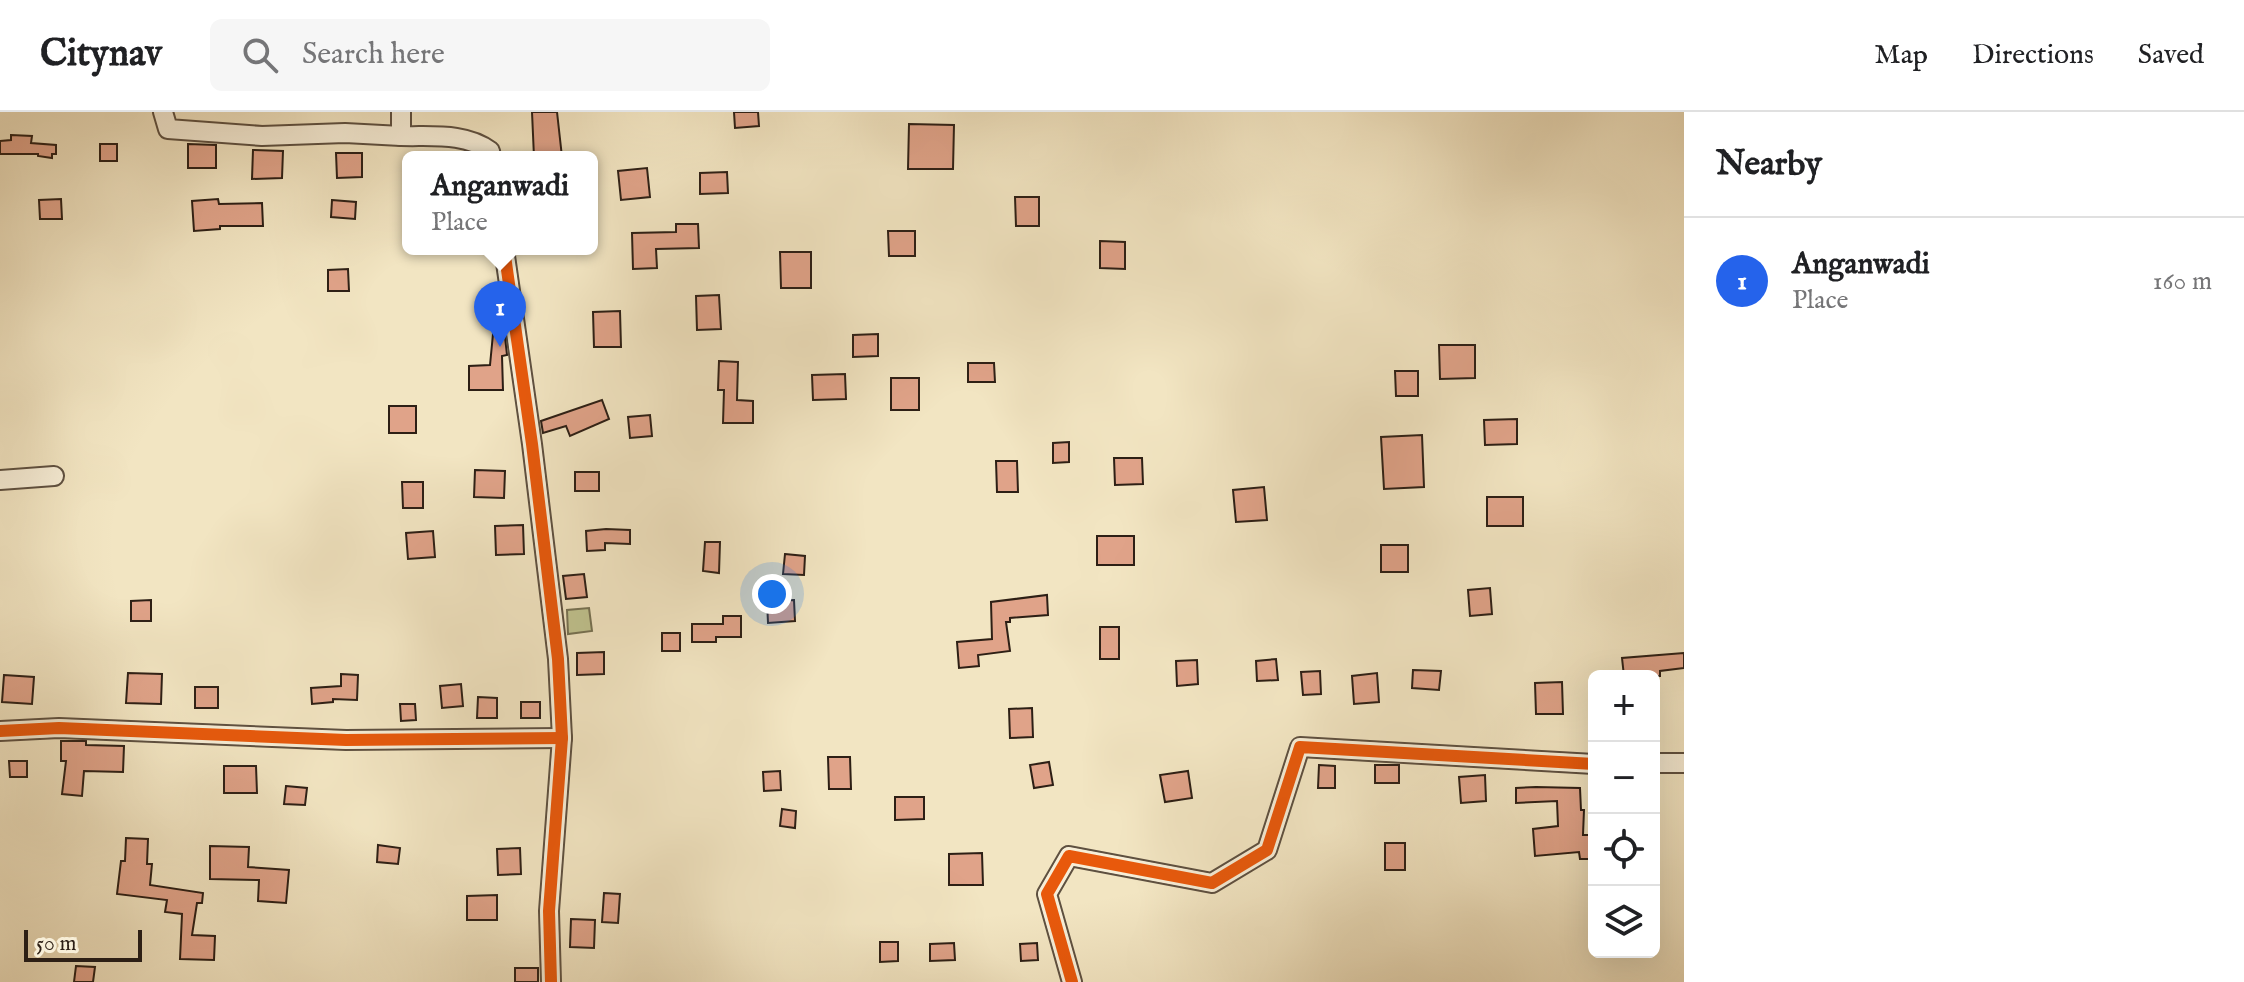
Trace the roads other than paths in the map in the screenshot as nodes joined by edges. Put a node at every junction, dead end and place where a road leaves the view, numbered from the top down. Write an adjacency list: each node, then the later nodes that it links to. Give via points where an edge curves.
1 (163, 112): 3 (street, via 168,129 262,136)
2 (401, 112): 3 (street)
3 (401, 136): 4 (street, via 464,138)
4 (490, 151)
5 (505, 255): 9 (street, via 558,659)
6 (54, 476): 7 (street)
7 (0, 480)
8 (0, 731): 9 (street, via 59,728 346,740)
9 (562, 738): 13 (street, via 549,911)
10 (1660, 763): 11 (street)
11 (1684, 763)
12 (1588, 764): 14 (street, via 1300,747 1267,850 1212,883 1069,856 1047,894)
13 (551, 982)
14 (1072, 982)

